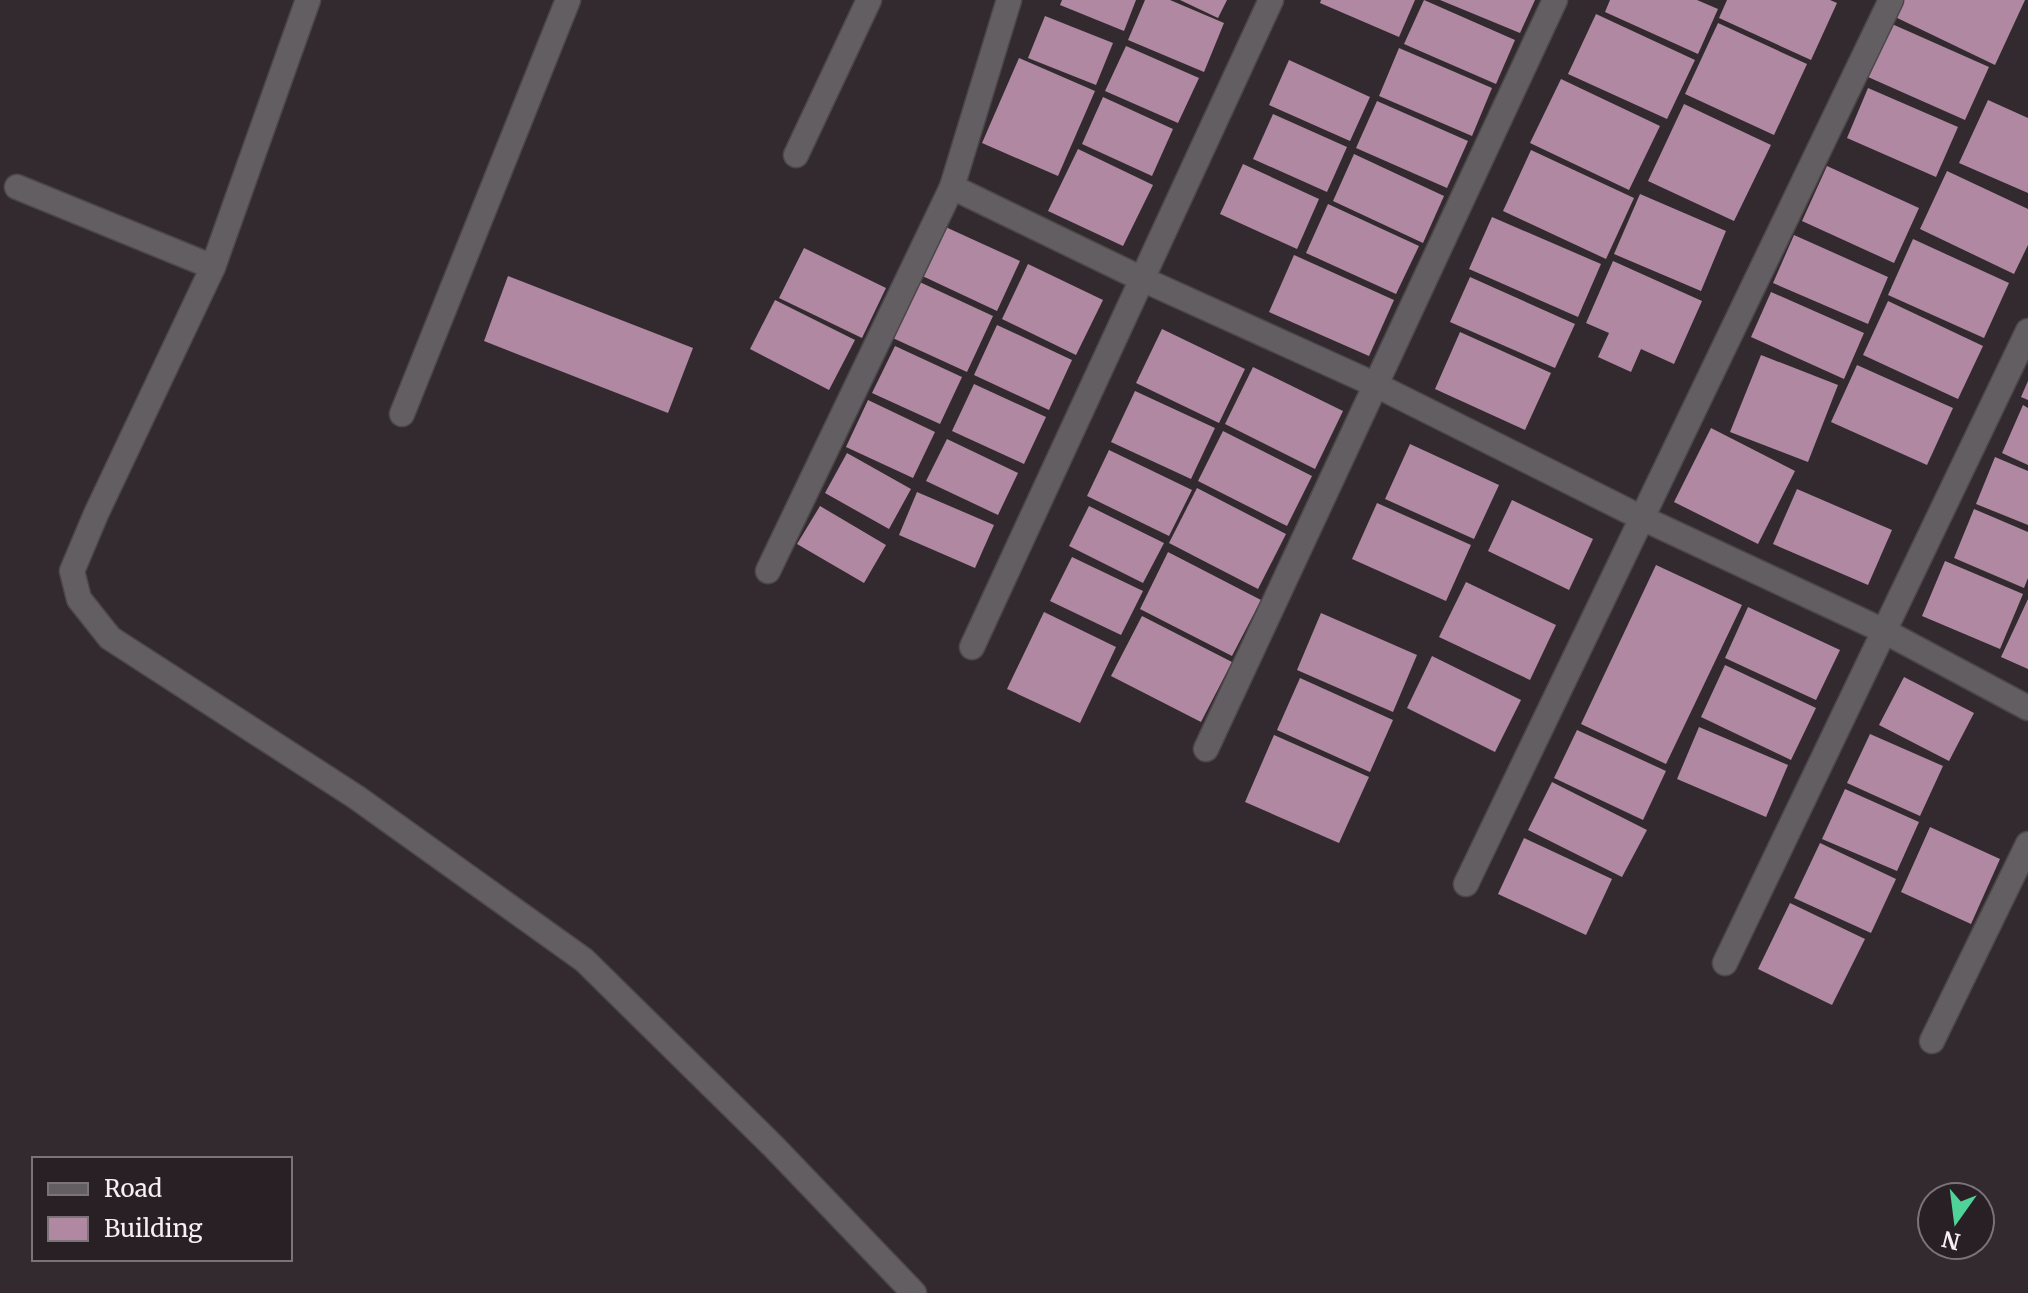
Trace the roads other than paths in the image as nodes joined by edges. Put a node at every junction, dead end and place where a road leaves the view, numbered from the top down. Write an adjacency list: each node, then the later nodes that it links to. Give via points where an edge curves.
1 (308, 0): 11 (street)
2 (568, 0): 15 (street)
3 (869, 0): 8 (street)
4 (1009, 0): 10 (street)
5 (1271, 0): 12 (street)
6 (1555, 0): 14 (street)
7 (1891, 0): 16 (street)
8 (796, 155)
9 (17, 187): 11 (street)
10 (952, 187): 12 (street); 17 (street)
11 (213, 267): 26 (street, via 72,571 79,599 110,638 356,797 584,960)
12 (1142, 279): 14 (street); 19 (street)
13 (2028, 331): 18 (street)
14 (1376, 385): 16 (street); 21 (street)
15 (402, 414)
16 (1642, 518): 18 (street); 23 (street)
17 (768, 571)
18 (1884, 631): 20 (street); 24 (street)
19 (972, 647)
20 (2028, 708)
21 (1206, 749)
22 (2028, 844): 25 (street)
23 (1466, 884)
24 (1725, 963)
25 (1932, 1041)
26 (914, 1293)

